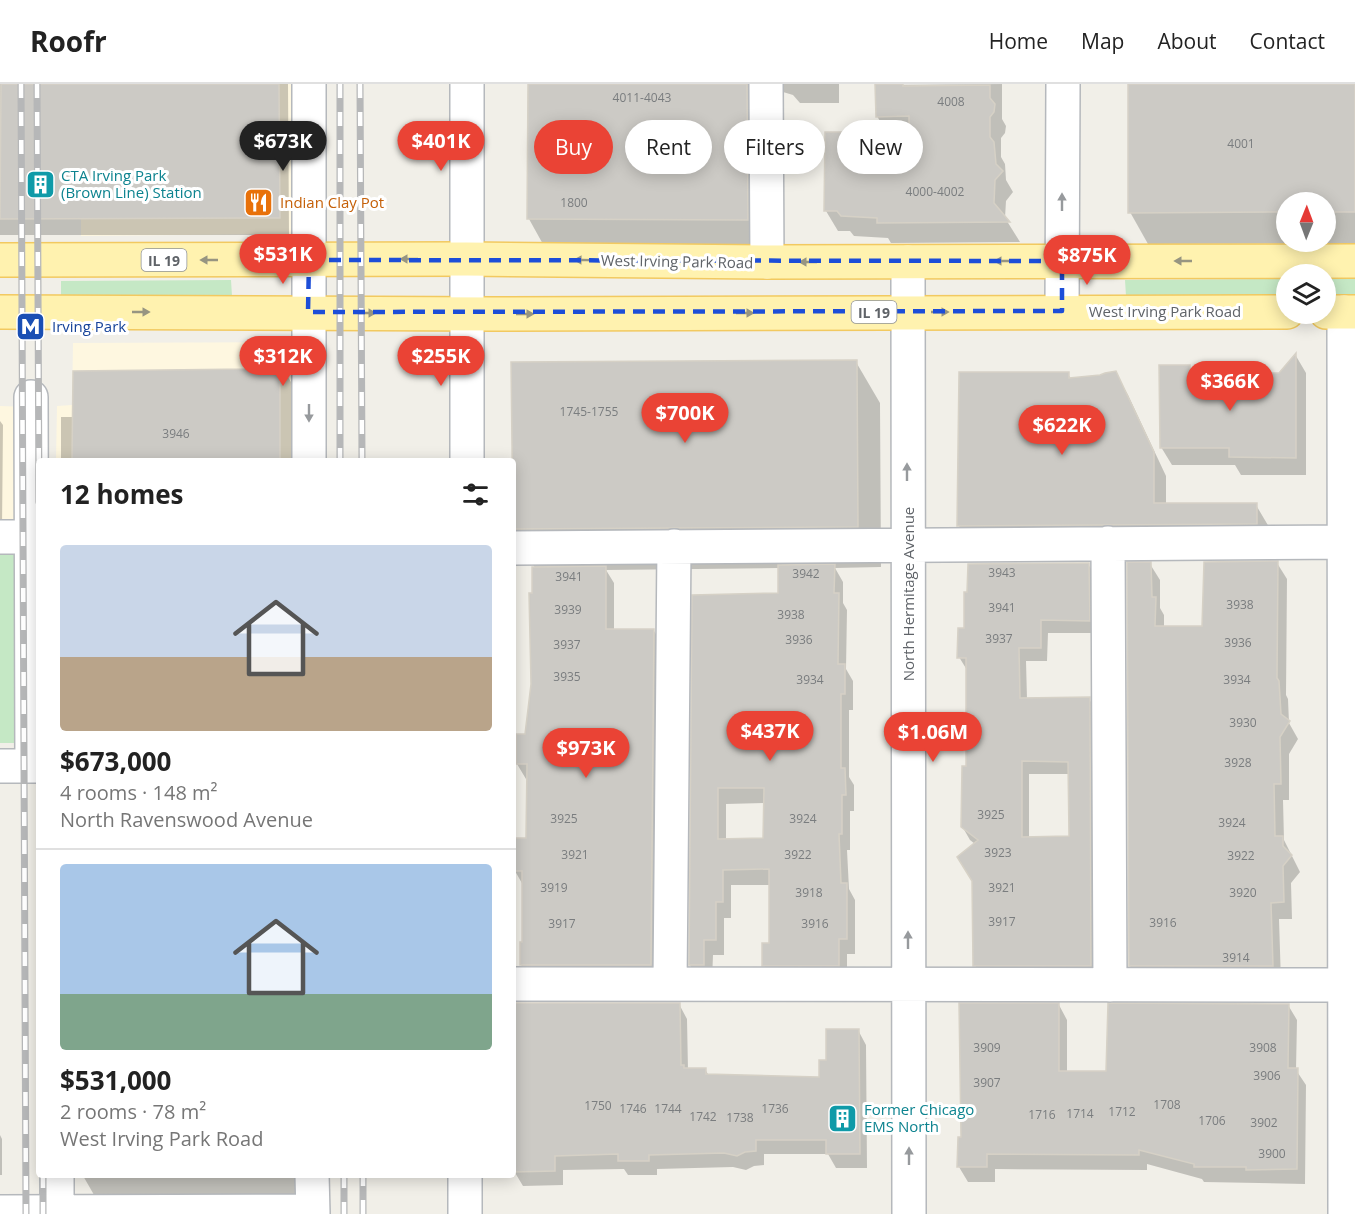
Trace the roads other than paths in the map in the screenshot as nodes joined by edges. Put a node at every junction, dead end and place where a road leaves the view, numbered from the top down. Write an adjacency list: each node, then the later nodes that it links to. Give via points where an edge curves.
1 (309, 84): 7 (street)
2 (467, 84): 5 (street)
3 (766, 84): 11 (street)
4 (1063, 84): 9 (street, one-way to 4)
5 (467, 259): 7 (main road, West Irving Park Road / IL 19, one-way to 7); 11 (main road, West Irving Park Road / IL 19, one-way to 5); 18 (street)
6 (0, 260): 7 (main road, West Irving Park Road / IL 19, one-way to 6)
7 (309, 260): 14 (street)
8 (908, 261): 9 (main road, West Irving Park Road / IL 19, one-way to 8); 11 (main road, West Irving Park Road / IL 19, one-way to 11); 15 (street, North Hermitage Avenue)
9 (1062, 261): 10 (main road, West Irving Park Road / IL 19, one-way to 9); 12 (street)
10 (1355, 261)
11 (767, 262)
12 (1062, 311): 15 (main road, West Irving Park Road / IL 19, one-way to 12); 16 (main road, West Irving Park Road / IL 19)
13 (0, 312): 14 (main road, West Irving Park Road / IL 19, one-way to 14)
14 (308, 312): 18 (main road, West Irving Park Road / IL 19, one-way to 18); 20 (street, one-way to 20)
15 (908, 312): 18 (main road, West Irving Park Road / IL 19, one-way to 15); 25 (street, North Hermitage Avenue, one-way to 15)
16 (1276, 312)
17 (1342, 312): 23 (street)
18 (467, 313): 21 (street)
19 (31, 397): 22 (street)
20 (309, 458)
21 (467, 458)
22 (23, 537): 28 (street)
23 (1350, 542): 24 (street); 29 (street)
24 (1108, 543): 25 (street); 33 (street)
25 (908, 544): 26 (street); 32 (street, North Hermitage Avenue, one-way to 25)
26 (674, 546): 27 (street); 31 (street)
27 (516, 548)
28 (24, 766)
29 (1350, 948): 34 (street)
30 (516, 984): 31 (street)
31 (670, 984): 32 (street)
32 (908, 984): 33 (street); 42 (street, North Hermitage Avenue, one-way to 32)
33 (1110, 985): 34 (street)
34 (1345, 985): 43 (street)
35 (57, 1178): 39 (street)
36 (312, 1178): 40 (street)
37 (465, 1178): 41 (street)
38 (0, 1212): 39 (street)
39 (57, 1213): 40 (street)
40 (313, 1213)
41 (465, 1214)
42 (909, 1214)
43 (1345, 1214)

